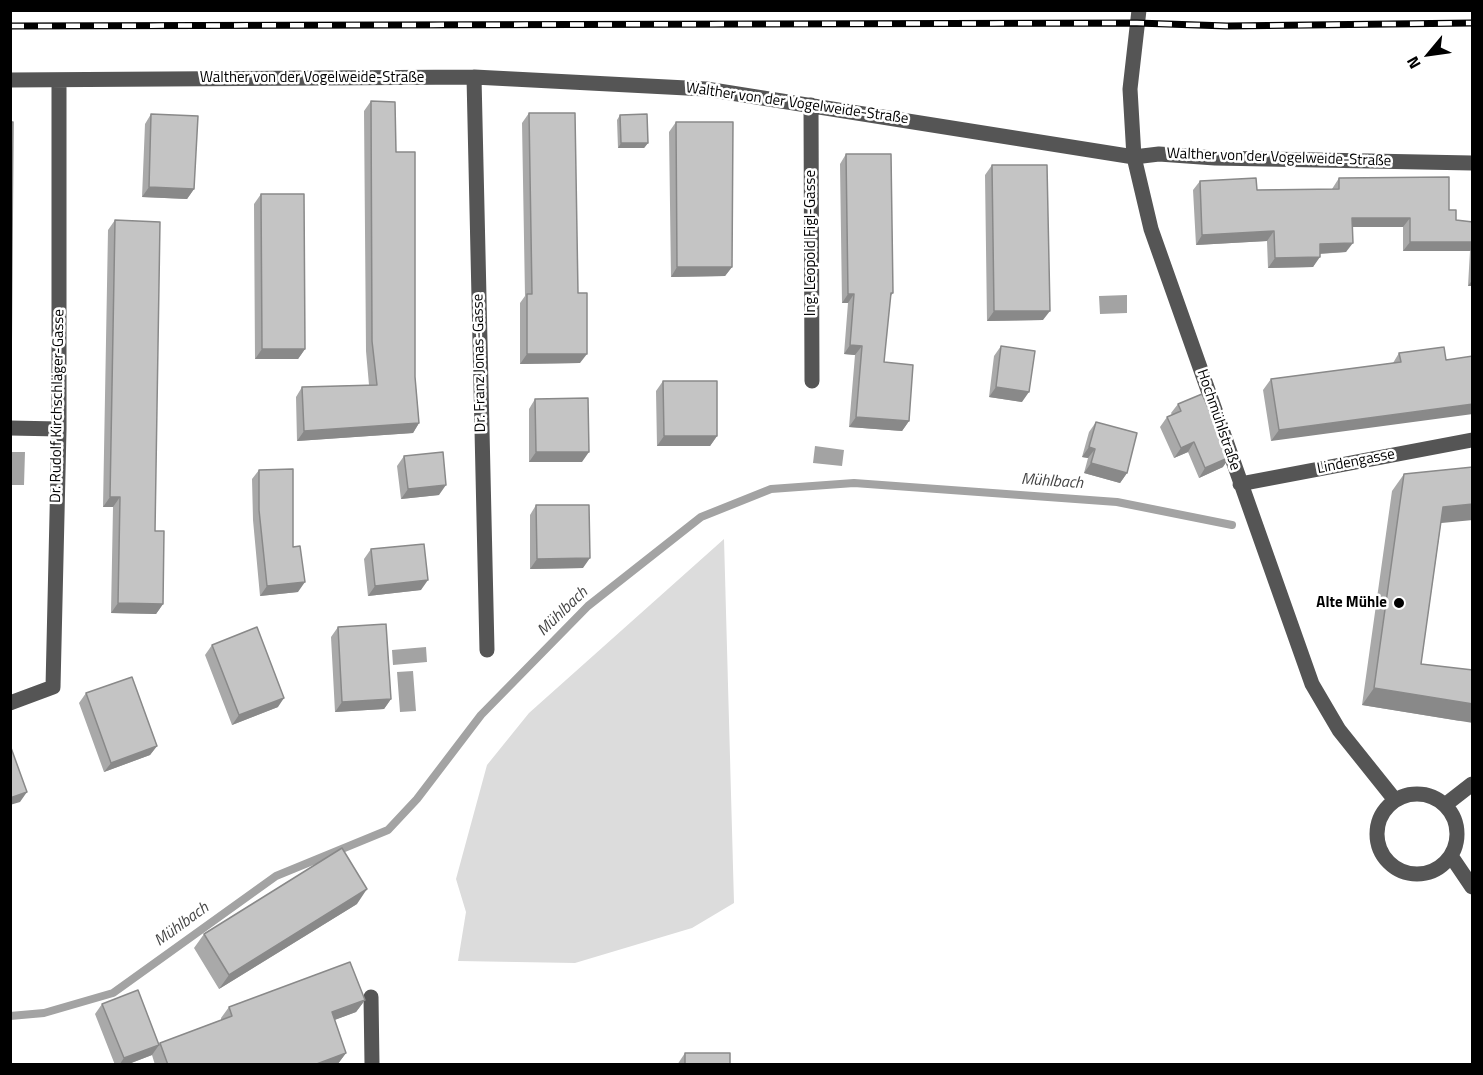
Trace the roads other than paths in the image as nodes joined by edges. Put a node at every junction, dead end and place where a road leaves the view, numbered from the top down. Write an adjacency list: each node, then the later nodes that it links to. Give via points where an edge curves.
1 (1139, 10): 6 (street, Hochmühlstraße, via 1130,89)
2 (474, 77): 4 (street, Walther von der Vogelweide-Straße); 5 (street, Walther von der Vogelweide-Straße, via 706,89); 13 (street, Dr. Franz Jonas-Gasse)
3 (10, 80): 4 (street, Walther von der Vogelweide-Straße)
4 (59, 80): 10 (street, Dr. Rudolf Kirchschläger-Gasse)
5 (811, 105): 6 (street, Walther von der Vogelweide-Straße); 8 (street, Ing. Leopold Figl-Gasse)
6 (1134, 157): 7 (street, Walther von der Vogelweide-Straße, via 1159,154); 12 (street, Hochmühlstraße, via 1152,229)
7 (1473, 163)
8 (812, 381)
9 (10, 428): 10 (street)
10 (59, 429): 14 (street, Dr. Rudolf Kirchschläger-Gasse, via 53,687)
11 (1473, 440): 12 (street, Lindengasse)
12 (1240, 484): 16 (street, Hochmühlstraße, via 1312,684 1339,730)
13 (487, 650)
14 (10, 703)
15 (1473, 784): 17 (street)
16 (1395, 800): 17 (street, via 1421,794); 18 (street, via 1385,809 1377,833 1385,857 1394,866 1418,874 1431,872)
17 (1445, 805): 18 (street, via 1457,830)
18 (1451, 856): 19 (street)
19 (1473, 886)
20 (371, 997): 21 (street)
21 (372, 1065)

